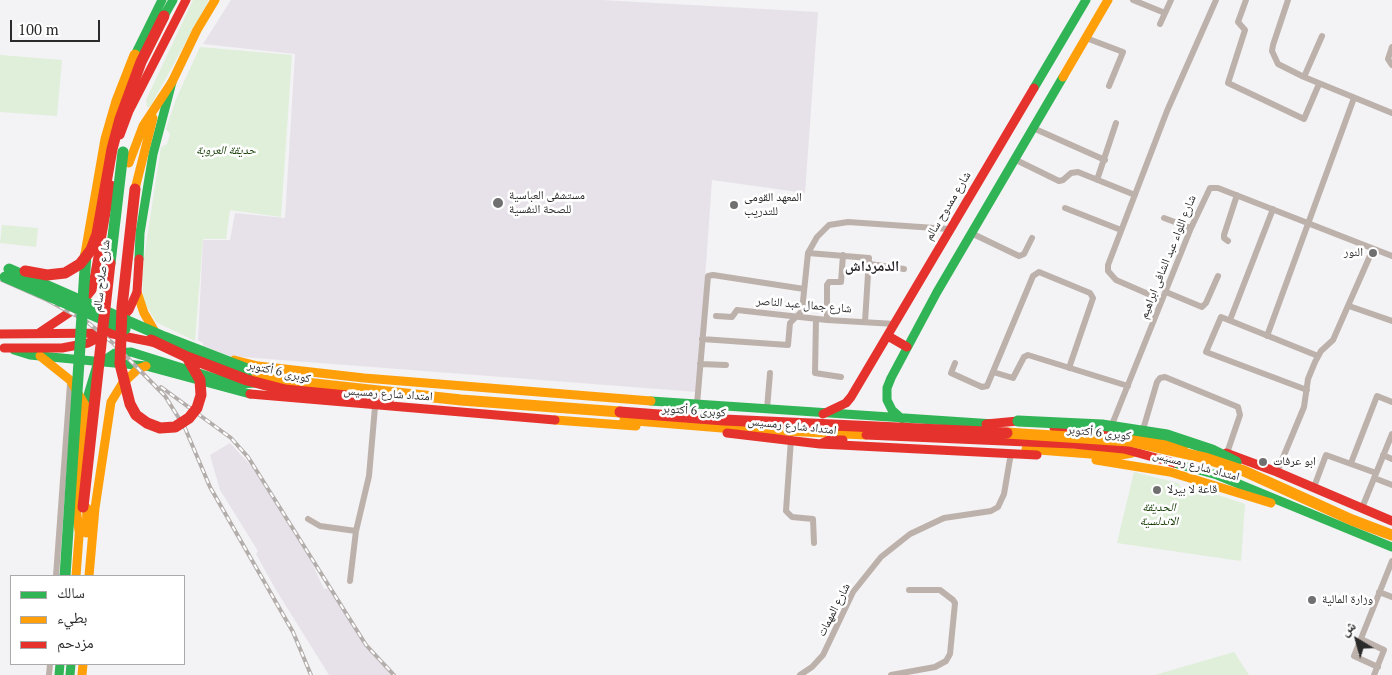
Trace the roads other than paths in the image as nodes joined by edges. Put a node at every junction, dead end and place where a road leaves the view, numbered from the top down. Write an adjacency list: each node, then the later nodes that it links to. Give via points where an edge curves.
1 (162, 0): 134 (main road, bridge, via 117,101 106,139 86,245)
2 (173, 0): 51 (main road, bridge, via 139,66 120,119 96,238 89,254 77,267 61,274)
3 (186, 0): 26 (main road, شارع صلاح سالم)
4 (215, 0): 21 (main road, شارع صلاح سالم)
5 (1086, 0): 17 (main road, شارع ممدوح سالم)
6 (1108, 0): 15 (main road)
7 (1133, 0): 12 (street)
8 (1171, 0): 12 (street)
9 (1216, 0): 33 (street, via 1167,111)
10 (1246, 0): 22 (street, via 1238,22 1245,30 1228,83 1304,119)
11 (1288, 0): 20 (street, via 1272,51 1278,64)
12 (1165, 13): 13 (street)
13 (1160, 24)
14 (1322, 36): 20 (street)
15 (1086, 38): 18 (main road); 23 (street, via 1123,52)
16 (1392, 48): 19 (street, via 1388,59)
17 (1059, 49): 18 (main road); 40 (main road, شارع ممدوح سالم)
18 (1075, 57): 29 (main road)
19 (1392, 65)
20 (1304, 78): 22 (street)
21 (172, 82): 24 (main road, شارع صلاح سالم); 54 (main road, via 148,181 140,233)
22 (1319, 84): 25 (street)
23 (1109, 86)
24 (161, 96): 78 (main road, bridge, via 135,189 122,307 120,364 130,404 146,423 160,428 175,427 197,408 202,395 200,380); 121 (main road, شارع صلاح سالم, bridge, via 139,135 129,163)
25 (1354, 98): 27 (street); 38 (street)
26 (133, 103): 52 (main road, via 117,148); 121 (main road, شارع صلاح سالم, bridge, via 123,152)
27 (1392, 113)
28 (1116, 123): 31 (street)
29 (1033, 128): 30 (main road); 31 (street)
30 (1014, 159): 32 (street, via 1059,180 1074,172); 42 (main road)
31 (1105, 160): 32 (street)
32 (1097, 180): 33 (street)
33 (1135, 195): 41 (street)
34 (1237, 195): 36 (street, شارع اللواء عبد الشافى ابراهيم); 39 (street, شارع اللواء عبد الشافى ابراهيم, via 1210,188); 44 (street, via 1224,235)
35 (1065, 208): 41 (street)
36 (1273, 209): 38 (street, شارع اللواء عبد الشافى ابراهيم); 63 (street)
37 (1164, 218): 39 (street)
38 (1307, 222): 45 (street, شارع اللواء عبد الشافى ابراهيم); 71 (street)
39 (1191, 228): 56 (street, شارع اللواء عبد الشافى ابراهيم)
40 (949, 229): 46 (street, via 837,222 821,231); 66 (main road, شارع ممدوح سالم)
41 (1121, 230): 57 (street, via 1108,271 1116,280)
42 (971, 233): 43 (street, via 1019,256 1024,254); 74 (main road)
43 (1032, 238)
44 (1228, 241)
45 (1373, 249): 48 (street, شارع اللواء عبد الشافى ابراهيم); 58 (street)
46 (808, 253): 47 (street); 55 (street)
47 (843, 255): 49 (street, via 869,258); 62 (street, via 841,282 829,282 827,285)
48 (1392, 256)
49 (870, 264): 50 (street); 65 (street)
50 (904, 269)
51 (3, 270): 78 (main road, كوبرى 6 أكتوبر, bridge); 116 (main road, كوبرى 6 أكتوبر, bridge, via 251,371 307,384 461,400 724,420 1090,437 1167,448)
52 (97, 271): 54 (main road, via 112,281); 67 (main road, via 92,290 84,301)
53 (1218, 276): 56 (street, via 1202,307)
54 (137, 287): 68 (main road, via 129,310); 73 (main road, via 144,313)
55 (804, 289): 60 (street, via 802,311); 72 (street, via 710,275)
56 (1166, 292): 57 (street, شارع اللواء عبد الشافى ابراهيم)
57 (1162, 300): 91 (street, شارع اللواء عبد الشافى ابراهيم)
58 (1350, 306): 64 (street); 77 (street, via 1333,340)
59 (716, 316): 60 (street, شارع جمال عبد الناصر, via 732,317 737,310)
60 (798, 317): 61 (street, شارع جمال عبد الناصر); 72 (street, via 790,323 787,346)
61 (816, 319): 62 (street, شارع جمال عبد الناصر); 88 (street, via 815,373)
62 (827, 320): 65 (street, شارع جمال عبد الناصر)
63 (1230, 320): 71 (street); 92 (street, via 1219,318 1206,352)
64 (1392, 321)
65 (865, 322): 66 (street, شارع جمال عبد الناصر)
66 (895, 324): 70 (main road, شارع ممدوح سالم)
67 (39, 333): 68 (main road, امتداد شارع رمسيس); 69 (main road, امتداد شارع رمسيس)
68 (108, 333): 73 (main road, امتداد شارع رمسيس); 75 (main road, via 72,347)
69 (0, 334)
70 (888, 336): 74 (main road); 101 (main road, شارع ممدوح سالم, via 851,397)
71 (1267, 336): 77 (street)
72 (702, 339): 81 (street)
73 (163, 344): 85 (main road, امتداد شارع رمسيس, via 258,366)
74 (907, 347): 102 (main road, via 886,395 892,410)
75 (2, 348): 76 (main road, امتداد شارع رمسيس)
76 (40, 356): 79 (main road, امتداد شارع رمسيس); 89 (main road)
77 (1318, 356): 92 (street)
78 (187, 357): 110 (main road, كوبرى 6 أكتوبر, bridge, via 247,380 306,393 722,428 1073,444)
79 (101, 361): 83 (main road, امتداد شارع رمسيس); 85 (main road, via 115,353 131,352 240,384); 97 (main road, via 94,370)
80 (955, 363): 87 (street, via 951,373 982,387 986,386)
81 (700, 364): 82 (street); 96 (street)
82 (726, 364)
83 (146, 366): 94 (main road, via 122,384); 98 (main road, امتداد شارع رمسيس, via 258,396)
84 (1069, 368): 87 (street, via 1025,356 1013,378); 87 (street, via 1093,298 1090,293 1039,272 1032,276); 91 (street)
85 (306, 372): 90 (main road, امتداد شارع رمسيس)
86 (770, 372): 99 (street)
87 (992, 372)
88 (841, 377)
89 (70, 380): 97 (main road); 133 (street)
90 (421, 383): 93 (main road, امتداد شارع رمسيس); 100 (main road, via 430,389 433,399 428,406)
91 (1128, 386): 105 (street, شارع اللواء عبد الشافى ابراهيم)
92 (1307, 390): 117 (street, via 1304,407)
93 (569, 395): 96 (main road, امتداد شارع رمسيس); 103 (main road, via 563,398 557,409)
94 (111, 402): 97 (main road, via 95,396); 132 (main road)
95 (1392, 402): 115 (street, via 1378,396)
96 (697, 404): 99 (main road, امتداد شارع رمسيس)
97 (85, 405): 125 (main road, via 76,508)
98 (375, 407): 100 (main road, امتداد شارع رمسيس); 126 (street, via 369,476)
99 (767, 409): 101 (main road, امتداد شارع رمسيس)
100 (416, 410): 103 (main road, امتداد شارع رمسيس)
101 (823, 414): 102 (main road, امتداد شارع رمسيس)
102 (902, 419): 104 (main road, امتداد شارع رمسيس)
103 (560, 421): 108 (main road, امتداد شارع رمسيس)
104 (986, 424): 105 (main road, امتداد شارع رمسيس); 116 (main road, bridge, via 1018,421 1102,425 1167,435 1228,458)
105 (1109, 432): 107 (main road, امتداد شارع رمسيس)
106 (1392, 434): 113 (street)
107 (1141, 436): 112 (main road, امتداد شارع رمسيس); 112 (street, via 1157,382 1165,377 1238,407 1240,415)
108 (791, 438): 109 (main road, امتداد شارع رمسيس); 128 (street, via 786,511 792,517 814,519)
109 (820, 444): 110 (main road, via 834,440 1116,456); 111 (main road, امتداد شارع رمسيس)
110 (1136, 451): 129 (main road, كوبرى 6 أكتوبر, via 1217,475)
111 (1012, 453): 130 (main road, امتداد شارع رمسيس, via 1122,463 1170,472 1252,496); 143 (street, شارع المهمات, via 998,508 944,518 910,534 881,557 853,592 823,655)
112 (1227, 454): 117 (main road, امتداد شارع رمسيس)
113 (1383, 455): 114 (street); 118 (street)
114 (1392, 459)
115 (1351, 463): 118 (street); 120 (street, via 1326,454)
116 (1244, 471): 127 (main road, كوبرى 6 أكتوبر, bridge)
117 (1277, 472): 120 (main road, امتداد شارع رمسيس)
118 (1375, 475): 119 (street); 122 (street)
119 (1392, 485)
120 (1314, 487): 122 (main road, امتداد شارع رمسيس)
121 (85, 508): 125 (main road, شارع صلاح سالم); 132 (main road, شارع صلاح سالم)
122 (1362, 508): 124 (main road, امتداد شارع رمسيس)
123 (308, 519): 126 (street, via 320,526)
124 (1392, 521)
125 (79, 531): 135 (main road, شارع صلاح سالم)
126 (356, 531): 137 (street)
127 (1392, 535)
128 (814, 543)
129 (1392, 547)
130 (1392, 552)
131 (1392, 561): 139 (street)
132 (90, 562): 136 (main road, شارع صلاح سالم)
133 (56, 575)
134 (65, 575)
135 (76, 575)
136 (89, 575)
137 (350, 581)
138 (909, 590): 144 (street, via 940,590 955,603 950,654 946,661 935,667)
139 (1380, 592): 140 (street); 141 (street)
140 (1392, 597)
141 (1361, 640): 142 (street, via 1383,649); 142 (street, via 1354,658)
142 (1378, 667): 145 (street)
143 (800, 675)
144 (891, 675)
145 (1374, 675)

